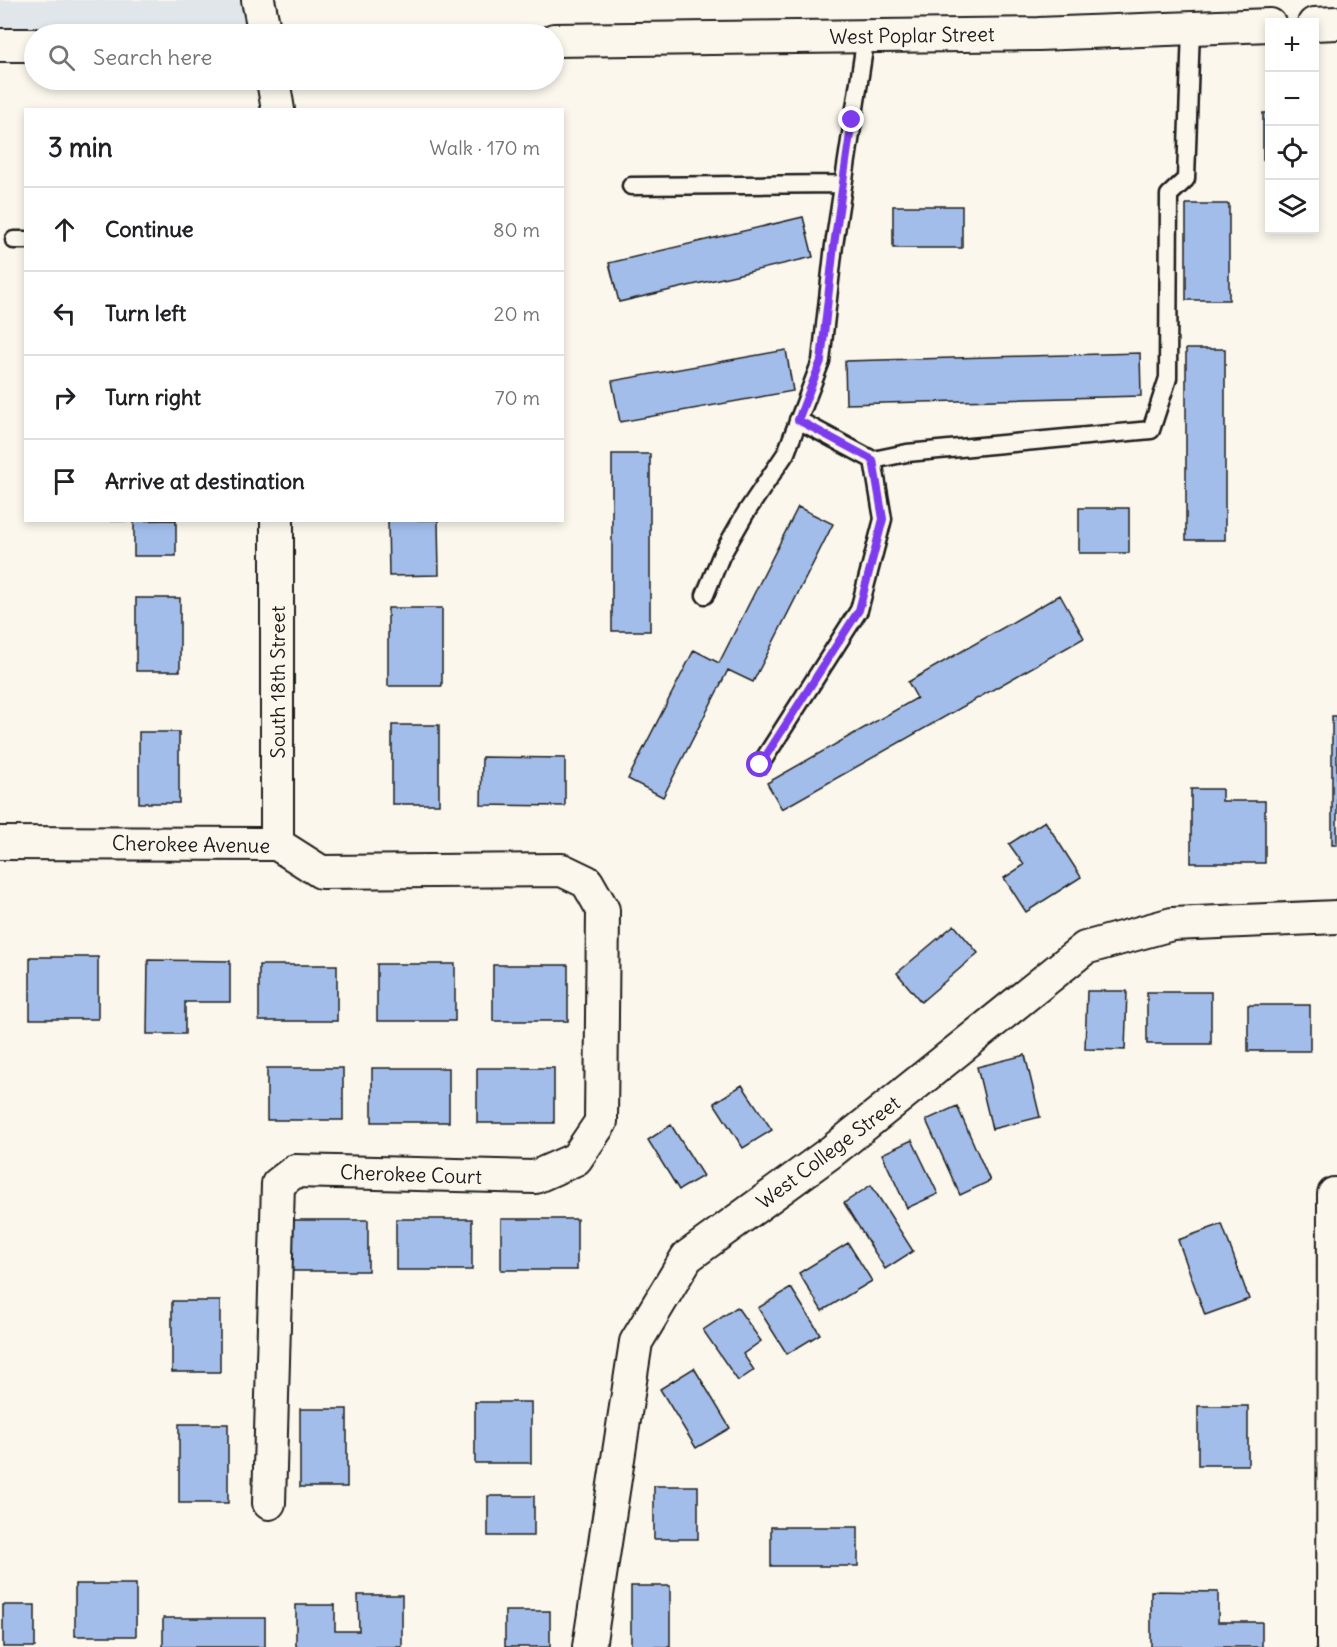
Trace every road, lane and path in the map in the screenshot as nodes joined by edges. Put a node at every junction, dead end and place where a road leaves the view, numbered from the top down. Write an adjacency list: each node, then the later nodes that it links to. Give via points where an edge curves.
1 (258, 0): 3 (street)
2 (1337, 23): 4 (street)
3 (263, 24)
4 (1319, 24)
5 (1265, 25): 6 (street, West Poplar Street)
6 (1191, 28): 7 (street, West Poplar Street); 16 (lane, via 1186,178 1169,195 1168,378 1151,430 907,453)
7 (866, 36): 8 (street, West Poplar Street); 13 (lane)
8 (564, 40)
9 (0, 45): 10 (street)
10 (24, 45)
11 (275, 90): 12 (street)
12 (278, 108)
13 (843, 184): 14 (lane); 15 (lane, via 821,361)
14 (631, 186)
15 (798, 420): 16 (lane); 18 (lane, via 786,453 721,556)
16 (873, 460): 19 (lane, via 883,519 859,610)
17 (277, 522): 21 (street, South 18th Street)
18 (705, 595)
19 (760, 765)
20 (0, 843): 21 (street, Cherokee Avenue)
21 (277, 844): 22 (street, Cherokee Avenue, via 321,872 562,870)
22 (587, 882): 25 (street, Cherokee Court, via 603,910 601,1122 576,1159 535,1177 295,1171 278,1184)
23 (1337, 917): 26 (street, West College Street, via 1172,924 1085,948 831,1152 687,1257 636,1342)
24 (1334, 1194): 27 (street)
25 (269, 1503)
26 (589, 1647)
27 (1333, 1647)

